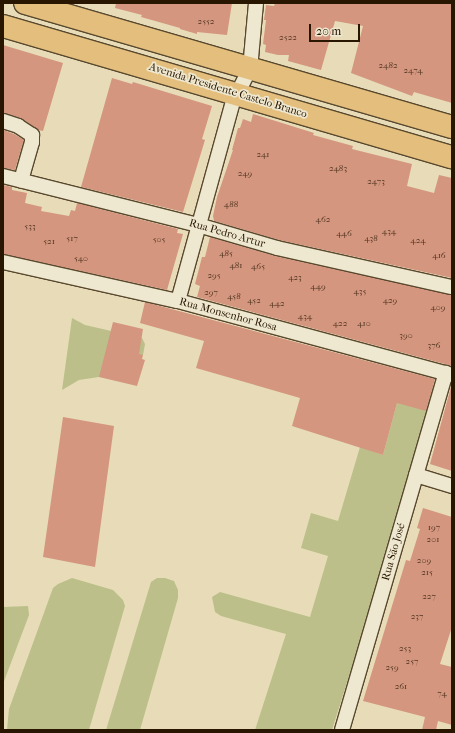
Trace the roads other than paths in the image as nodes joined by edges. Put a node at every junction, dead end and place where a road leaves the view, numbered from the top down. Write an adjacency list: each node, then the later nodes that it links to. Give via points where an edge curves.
1 (25, 3): 4 (main road)
2 (256, 3): 4 (street)
3 (3, 26): 5 (main road, Avenida Presidente Castelo Branco, via 211,85)
4 (250, 69): 5 (street); 7 (main road)
5 (235, 95): 8 (main road, Avenida Presidente Castelo Branco); 11 (street)
6 (3, 121): 10 (street, via 18,126 32,135)
7 (452, 127)
8 (452, 157)
9 (3, 176): 10 (street, Rua Pedro Artur)
10 (21, 180): 11 (street, Rua Pedro Artur)
11 (198, 225): 13 (street, Rua Pedro Artur, via 277,248); 14 (street)
12 (3, 262): 14 (street, Rua Monsenhor Rosa)
13 (452, 287)
14 (178, 301): 15 (street, Rua Monsenhor Rosa)
15 (449, 374): 16 (street, Rua São José)
16 (416, 476): 17 (street); 18 (street, Rua São José)
17 (452, 486)
18 (344, 730)

